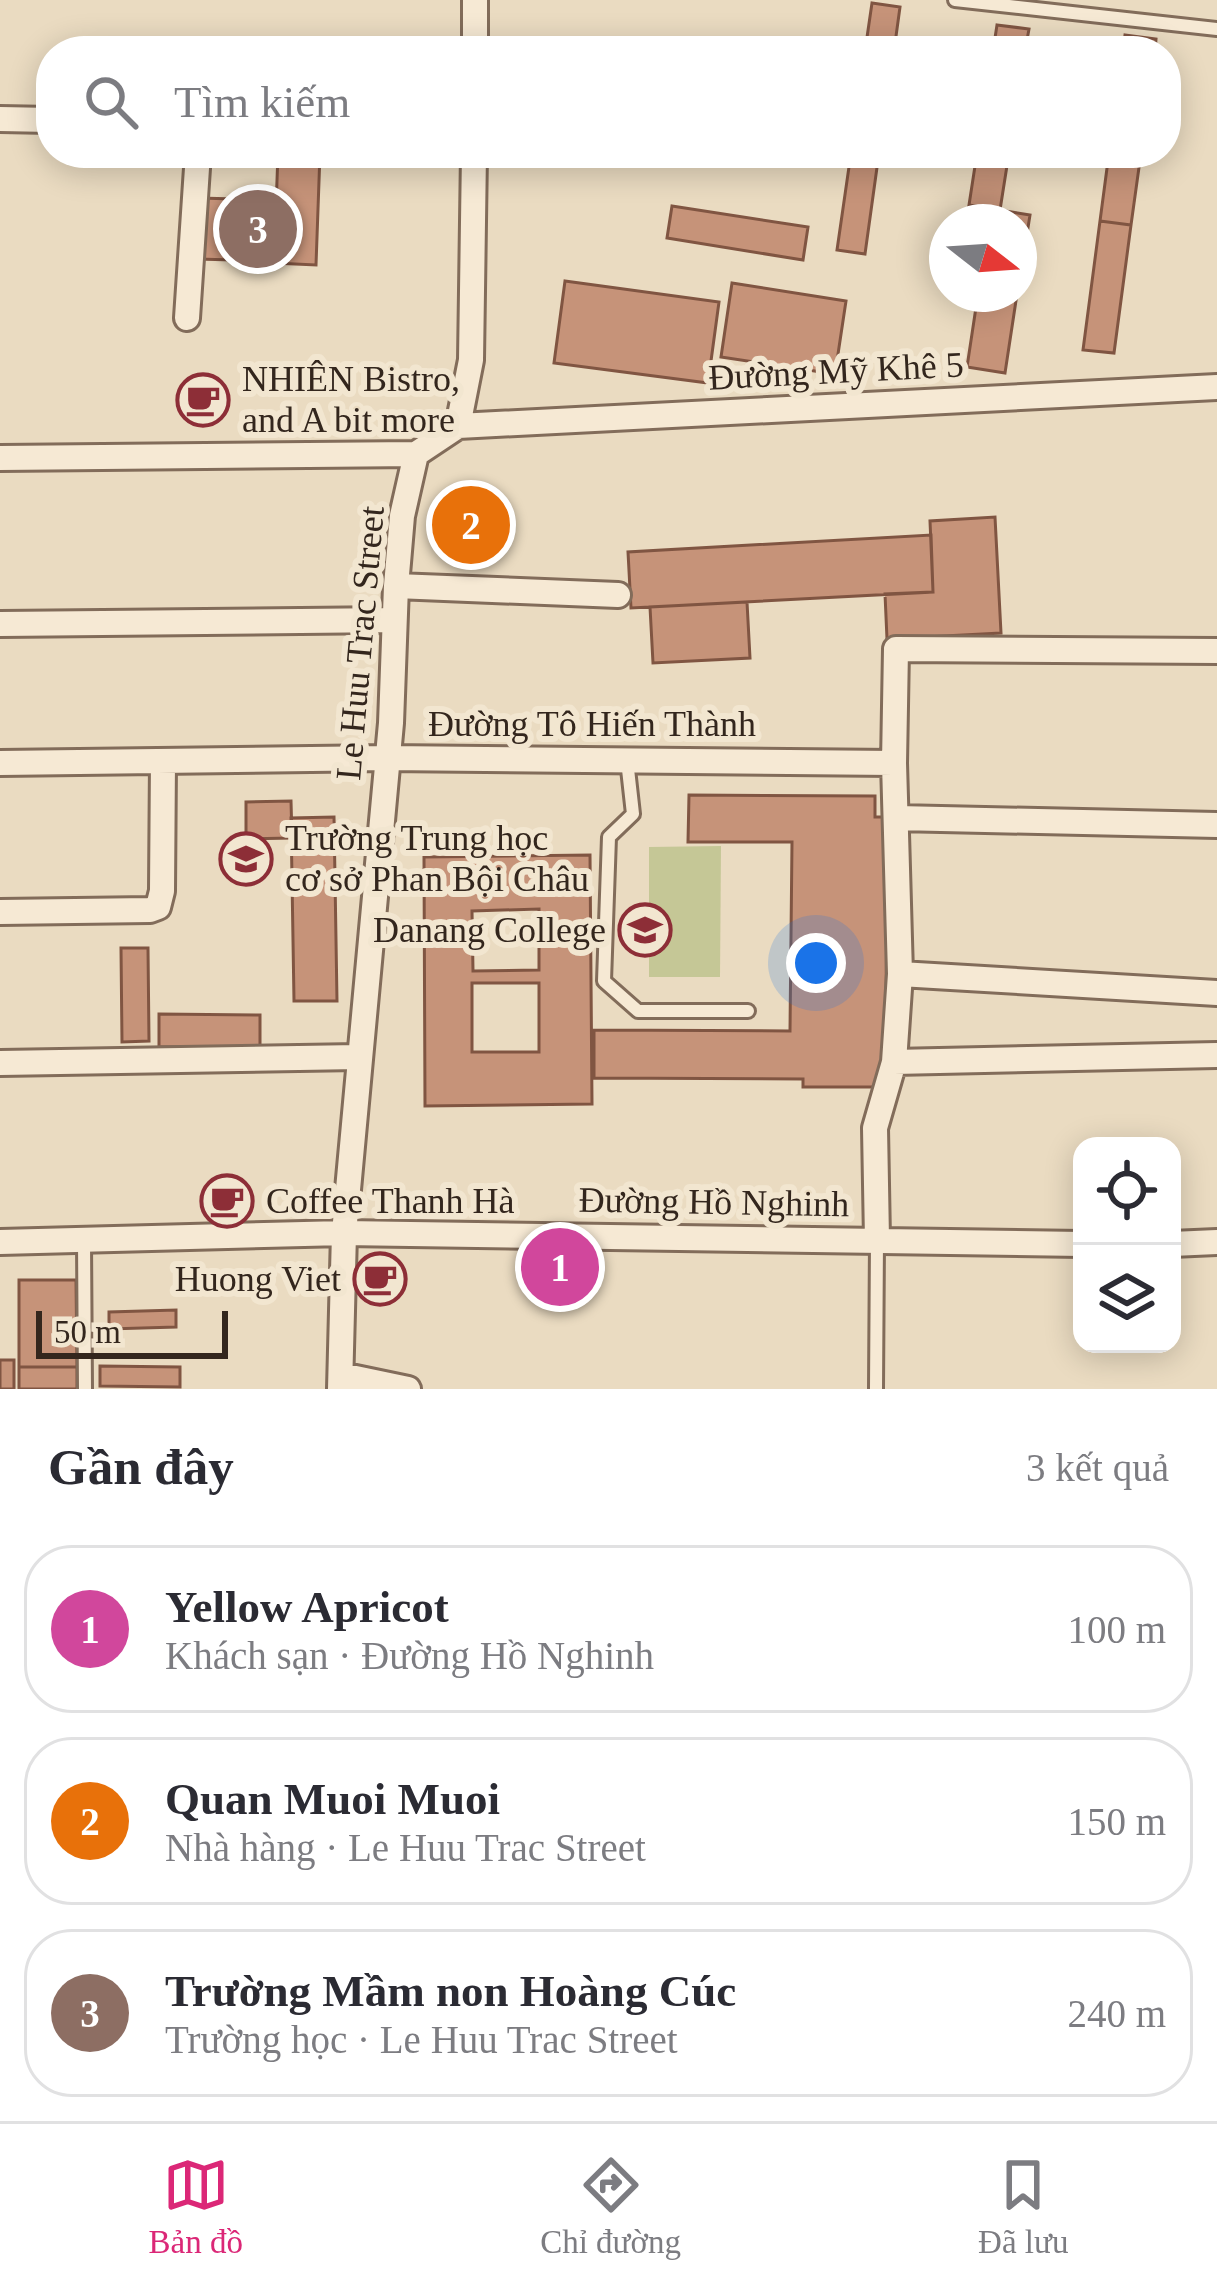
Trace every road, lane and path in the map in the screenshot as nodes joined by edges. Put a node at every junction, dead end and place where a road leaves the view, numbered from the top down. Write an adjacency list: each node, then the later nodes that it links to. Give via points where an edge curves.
1 (475, 0): 5 (street)
2 (956, 0): 3 (lane)
3 (1086, 7): 4 (lane)
4 (1217, 29)
5 (475, 36)
6 (0, 119): 7 (street)
7 (36, 120)
8 (197, 168): 10 (street)
9 (474, 168): 12 (street, via 471,360)
10 (187, 318)
11 (1217, 387): 12 (street, Đường Mỹ Khê 5)
12 (458, 426): 13 (street)
13 (416, 454): 14 (street); 15 (street, Le Huu Trac Street)
14 (0, 458)
15 (396, 586): 16 (street); 17 (street, Le Huu Trac Street)
16 (618, 595)
17 (394, 620): 18 (street); 20 (street, Le Huu Trac Street)
18 (0, 624)
19 (1217, 651): 24 (street, via 896,649)
20 (387, 758): 21 (street, Đường Tô Hiến Thành); 22 (street, Đường Tô Hiến Thành); 32 (street, Le Huu Trac Street)
21 (627, 758): 24 (street, Đường Tô Hiến Thành); 30 (lane, via 633,814 609,837 604,981 638,1012)
22 (163, 761): 23 (street, Đường Tô Hiến Thành); 27 (street, via 158,907)
23 (0, 763)
24 (894, 764): 25 (street)
25 (897, 818): 26 (street); 28 (street)
26 (1217, 825)
27 (0, 912)
28 (900, 974): 29 (street); 33 (street)
29 (1217, 993)
30 (748, 1011)
31 (1217, 1055): 33 (street)
32 (358, 1058): 34 (street); 35 (street, Le Huu Trac Street)
33 (894, 1062): 36 (street, via 875,1128)
34 (0, 1063)
35 (344, 1233): 36 (street, Đường Hồ Nghinh); 37 (street, Đường Hồ Nghinh); 42 (street, Le Huu Trac Street)
36 (877, 1240): 40 (street, Đường Hồ Nghinh); 45 (lane)
37 (84, 1241): 38 (street, Đường Hồ Nghinh); 43 (lane)
38 (0, 1242)
39 (1217, 1242): 41 (street)
40 (1073, 1244)
41 (1181, 1244)
42 (341, 1382): 44 (street)
43 (85, 1389)
44 (408, 1389)
45 (876, 1389)

